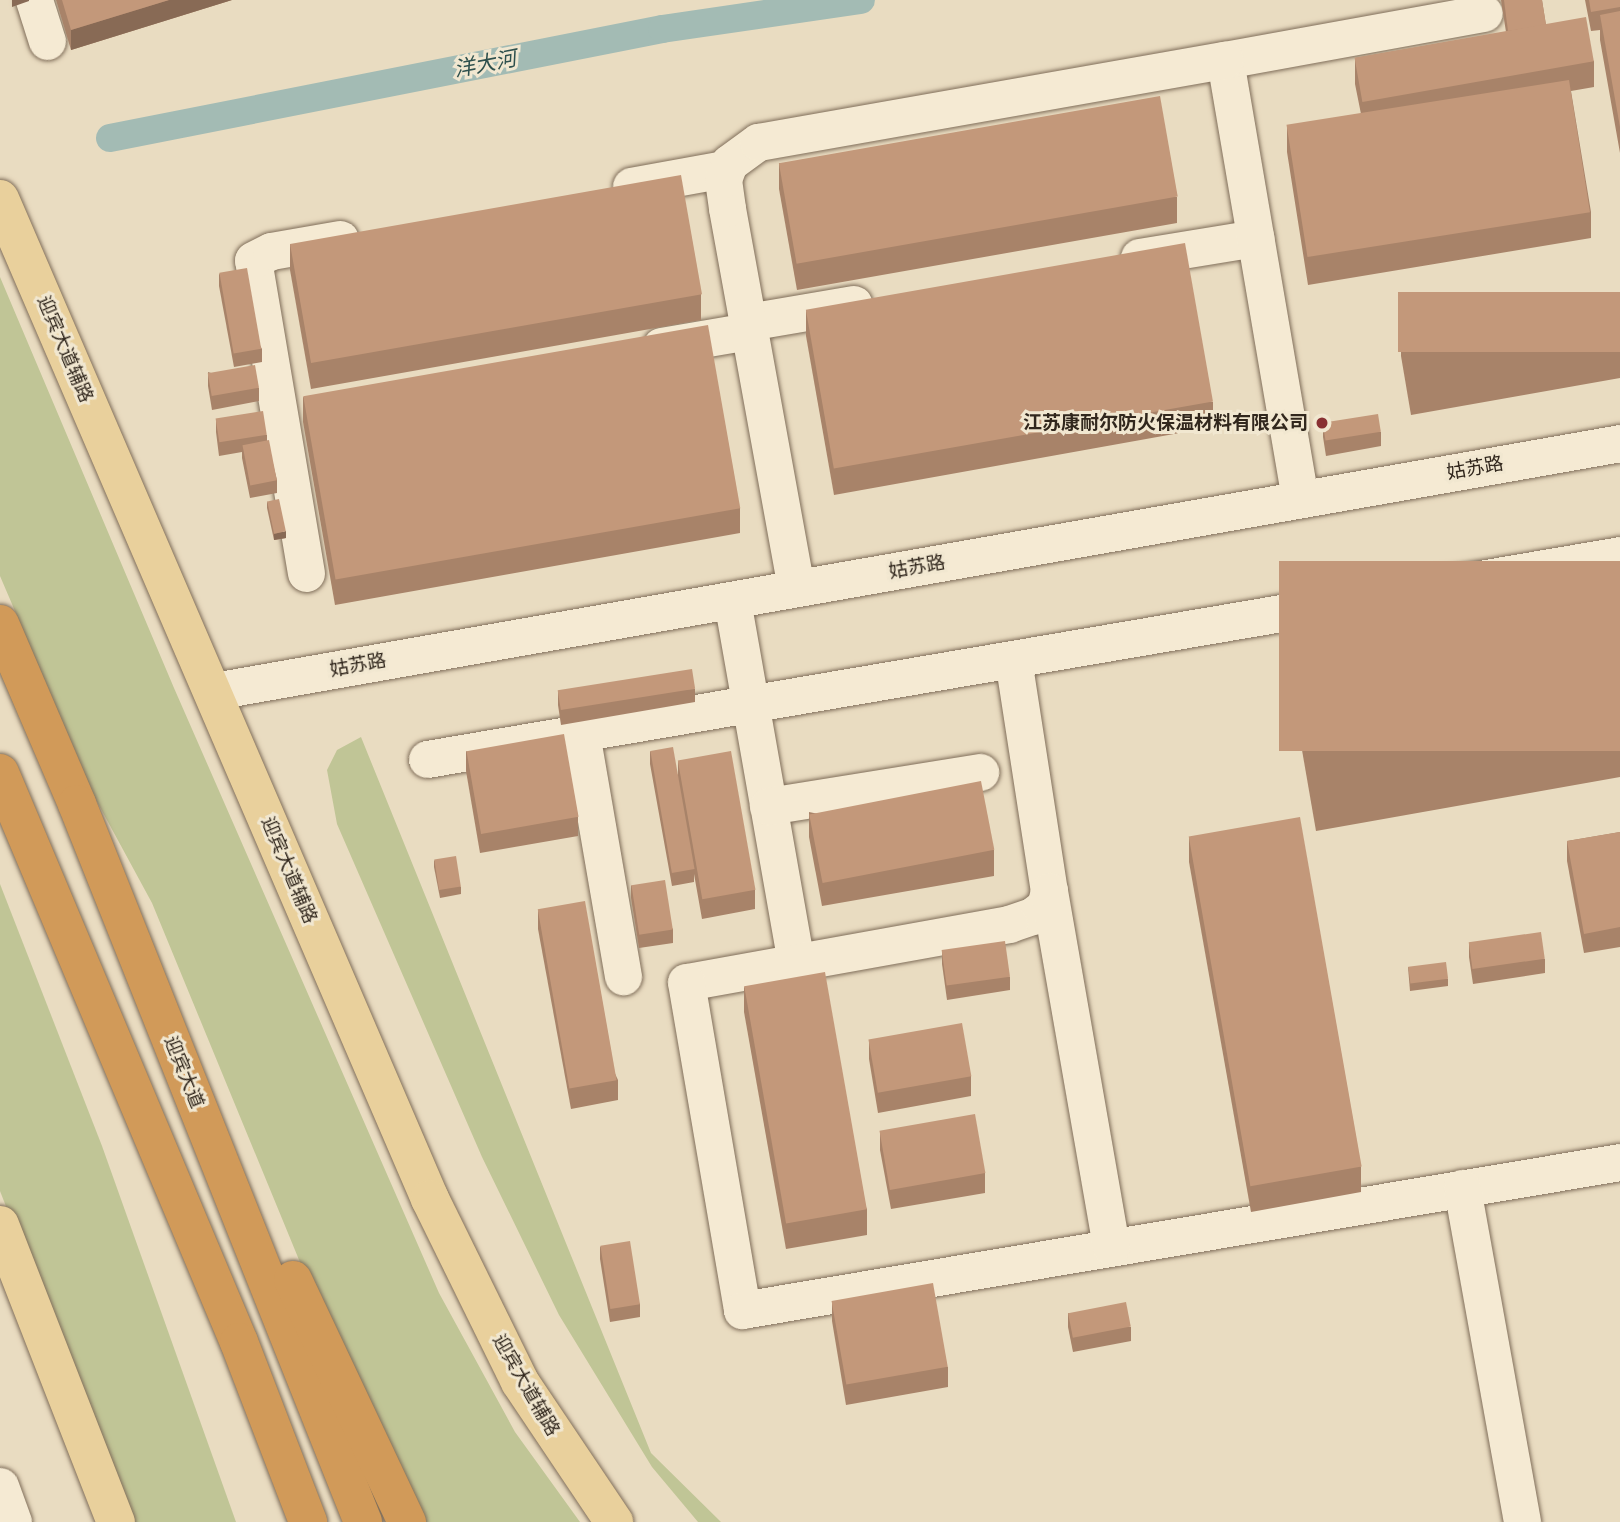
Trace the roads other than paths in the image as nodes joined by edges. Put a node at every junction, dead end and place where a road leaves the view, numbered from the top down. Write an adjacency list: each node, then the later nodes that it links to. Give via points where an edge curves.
1 (34, 0): 3 (street)
2 (1484, 13): 4 (street)
3 (47, 41)
4 (1225, 60): 5 (street, via 758,142 740,152); 9 (street)
5 (725, 169): 6 (street); 12 (street)
6 (602, 191)
7 (0, 199): 24 (main road, 迎宾大道辅路)
8 (370, 233): 15 (street, via 271,251 253,260)
9 (1255, 238): 10 (street); 17 (street)
10 (1104, 263)
11 (885, 299): 12 (street)
12 (749, 326): 13 (street); 20 (street)
13 (628, 352)
14 (318, 405): 15 (street)
15 (278, 412): 19 (street)
16 (1620, 443): 17 (street, 姑苏路)
17 (1300, 499): 20 (street, 姑苏路)
18 (1620, 555): 23 (street)
19 (306, 573)
20 (796, 588): 21 (street, 姑苏路)
21 (732, 600): 24 (street, 姑苏路); 25 (street)
22 (0, 624): 30 (highway, 迎宾大道)
23 (1013, 659): 25 (street); 32 (street)
24 (214, 691): 47 (main road, 迎宾大道辅路, via 356,1031 473,1290 520,1382)
25 (750, 704): 26 (street); 31 (street)
26 (581, 733): 27 (street); 34 (street)
27 (426, 759)
28 (981, 772): 31 (street)
29 (0, 773): 39 (highway)
30 (77, 804): 45 (highway, 迎宾大道); 46 (highway)
31 (768, 806): 33 (street)
32 (1049, 891): 33 (street, via 1045,906 1009,925); 38 (street)
33 (796, 962): 38 (street, via 686,982 742,1310)
34 (623, 975)
35 (1620, 1162): 36 (street)
36 (1462, 1188): 38 (street); 48 (street)
37 (0, 1225): 42 (main road)
38 (1111, 1247)
39 (239, 1342): 43 (highway); 44 (highway)
40 (0, 1486): 41 (street)
41 (13, 1522)
42 (116, 1522)
43 (295, 1522)
44 (308, 1522)
45 (363, 1522)
46 (407, 1522)
47 (614, 1522)
48 (1522, 1522)

